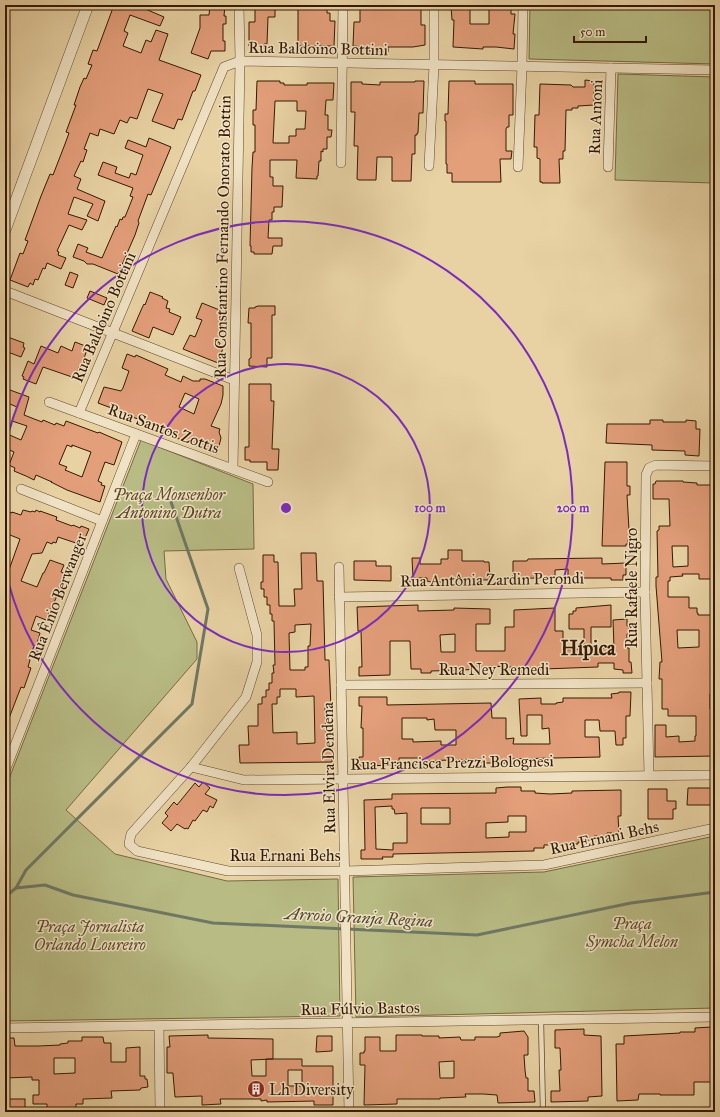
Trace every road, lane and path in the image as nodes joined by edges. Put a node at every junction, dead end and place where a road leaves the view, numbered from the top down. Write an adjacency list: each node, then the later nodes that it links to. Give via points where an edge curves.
1 (88, 5): 16 (street)
2 (239, 5): 6 (street, Rua Constantino Fernando Onorato Bottin)
3 (343, 5): 7 (street)
4 (434, 5): 8 (street)
5 (523, 5): 9 (street)
6 (240, 61): 7 (street, Rua Baldoino Bottini); 18 (street, Rua Baldoino Bottini, via 224,67); 19 (street, Rua Constantino Fernando Onorato Bottin)
7 (343, 63): 8 (street, Rua Baldoino Bottini); 12 (street)
8 (434, 65): 9 (street, Rua Baldoino Bottini); 13 (street)
9 (522, 66): 10 (street, Rua Baldoino Bottini); 14 (street)
10 (611, 68): 11 (street, Rua Baldoino Bottini); 15 (street, Rua Amoni)
11 (715, 70)
12 (341, 163)
13 (429, 166)
14 (518, 167)
15 (608, 167)
16 (5, 230)
17 (5, 291): 18 (street)
18 (112, 333): 19 (street); 21 (street, Rua Baldoino Bottini)
19 (234, 380): 24 (street, Rua Constantino Fernando Onorato Bottin)
20 (49, 402): 21 (street, Rua Santos Zottis)
21 (79, 413): 22 (street, Rua Santos Zottis)
22 (136, 434): 24 (street, Rua Santos Zottis); 27 (street, Rua Ênio Berwanger)
23 (715, 466): 30 (street, Rua Rafaele Nigro, via 656,465 649,468 646,475)
24 (233, 469): 25 (street, Rua Santos Zottis)
25 (268, 482)
26 (21, 489): 27 (street)
27 (102, 521): 35 (street, Rua Ênio Berwanger)
28 (339, 567): 31 (street, Rua Elvira Dendena)
29 (239, 568): 34 (street, Rua Ernani Behs, via 257,635 257,662 246,697)
30 (645, 592): 31 (street, Rua Antônia Zardin Perondi); 32 (street, Rua Rafaele Nigro)
31 (339, 597): 33 (street, Rua Elvira Dendena)
32 (647, 682): 33 (street, Rua Ney Remedi); 36 (street, Rua Rafaele Nigro)
33 (341, 685): 38 (street, Rua Elvira Dendena)
34 (191, 767): 38 (street, Rua Francisca Prezzi Bolognesi, via 244,780); 40 (street, Rua Ernani Behs, via 131,834 129,844 136,851 228,871)
35 (5, 771)
36 (649, 775): 37 (street, Rua Francisca Prezzi Bolognesi); 38 (street, Rua Francisca Prezzi Bolognesi)
37 (715, 775)
38 (343, 778): 40 (street, Rua Elvira Dendena)
39 (715, 828): 40 (street, Rua Ernani Behs, via 544,865)
40 (345, 871): 43 (street, Rua Elvira Dendena)
41 (715, 1018): 42 (street, Rua Fúlvio Bastos)
42 (541, 1020): 43 (street, Rua Fúlvio Bastos); 48 (lane)
43 (347, 1023): 44 (street, Rua Fúlvio Bastos); 47 (street, Rua Elvira Dendena)
44 (159, 1026): 45 (street, Rua Fúlvio Bastos); 46 (street)
45 (5, 1028)
46 (160, 1112)
47 (349, 1112)
48 (543, 1112)

